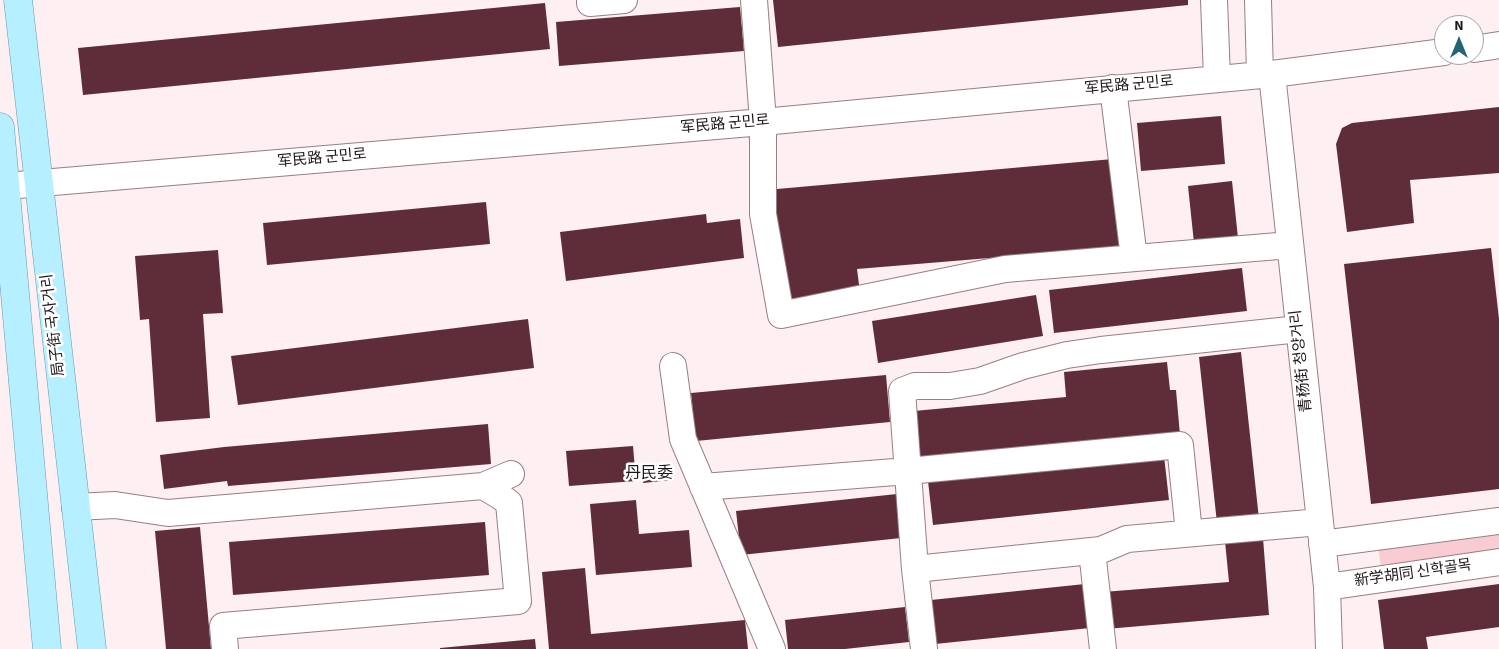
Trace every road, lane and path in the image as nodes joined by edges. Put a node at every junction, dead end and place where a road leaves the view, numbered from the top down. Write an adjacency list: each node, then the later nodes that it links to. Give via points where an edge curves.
1 (18, 0): 15 (main road, 局子街 국자거리)
2 (590, 0): 3 (street, via 590,3)
3 (624, 0)
4 (754, 0): 13 (street)
5 (1214, 0): 11 (street)
6 (1258, 0): 10 (street, 青杨街 청양거리)
7 (1499, 46): 8 (street)
8 (1484, 48)
9 (1434, 53): 10 (street, 军民路 군민로)
10 (1266, 74): 11 (street, 军民路 군민로); 17 (street, 青杨街 청양거리)
11 (1217, 78): 12 (street, 军民路 군민로)
12 (1113, 88): 13 (street, 军民路 군민로); 18 (street)
13 (763, 122): 15 (street, 军民路 군민로); 18 (street, via 763,214 781,315 1006,269)
14 (0, 132): 16 (main road)
15 (38, 182): 16 (street, 军民路 군민로); 25 (main road, 局子街 국자거리)
16 (6, 186): 33 (main road)
17 (1290, 246): 18 (street); 19 (street, 青杨街 청양거리)
18 (1134, 258)
19 (1299, 329): 21 (street, via 1101,350 1023,366 980,381 950,386 915,386 902,391); 28 (street, 青杨街 청양거리)
20 (673, 366): 24 (street, via 683,439)
21 (908, 471): 24 (street); 27 (street, via 1180,445); 31 (street)
22 (511, 474): 23 (street)
23 (483, 486): 25 (street, via 168,513 115,506); 35 (street, via 509,503 518,601 223,626)
24 (703, 487): 36 (street)
25 (75, 507): 34 (main road, 局子街 국자거리)
26 (1499, 521): 28 (street)
27 (1189, 533): 28 (street); 29 (street, via 1127,539)
28 (1321, 533): 32 (street, 青杨街 청양거리)
29 (1092, 551): 31 (street); 38 (street)
30 (1499, 562): 32 (street, 新学胡同 신학골목)
31 (915, 569): 37 (street)
32 (1327, 587): 39 (street, 青杨街 청양거리)
33 (47, 649)
34 (92, 649)
35 (225, 649)
36 (772, 649)
37 (924, 649)
38 (1103, 649)
39 (1329, 649)

